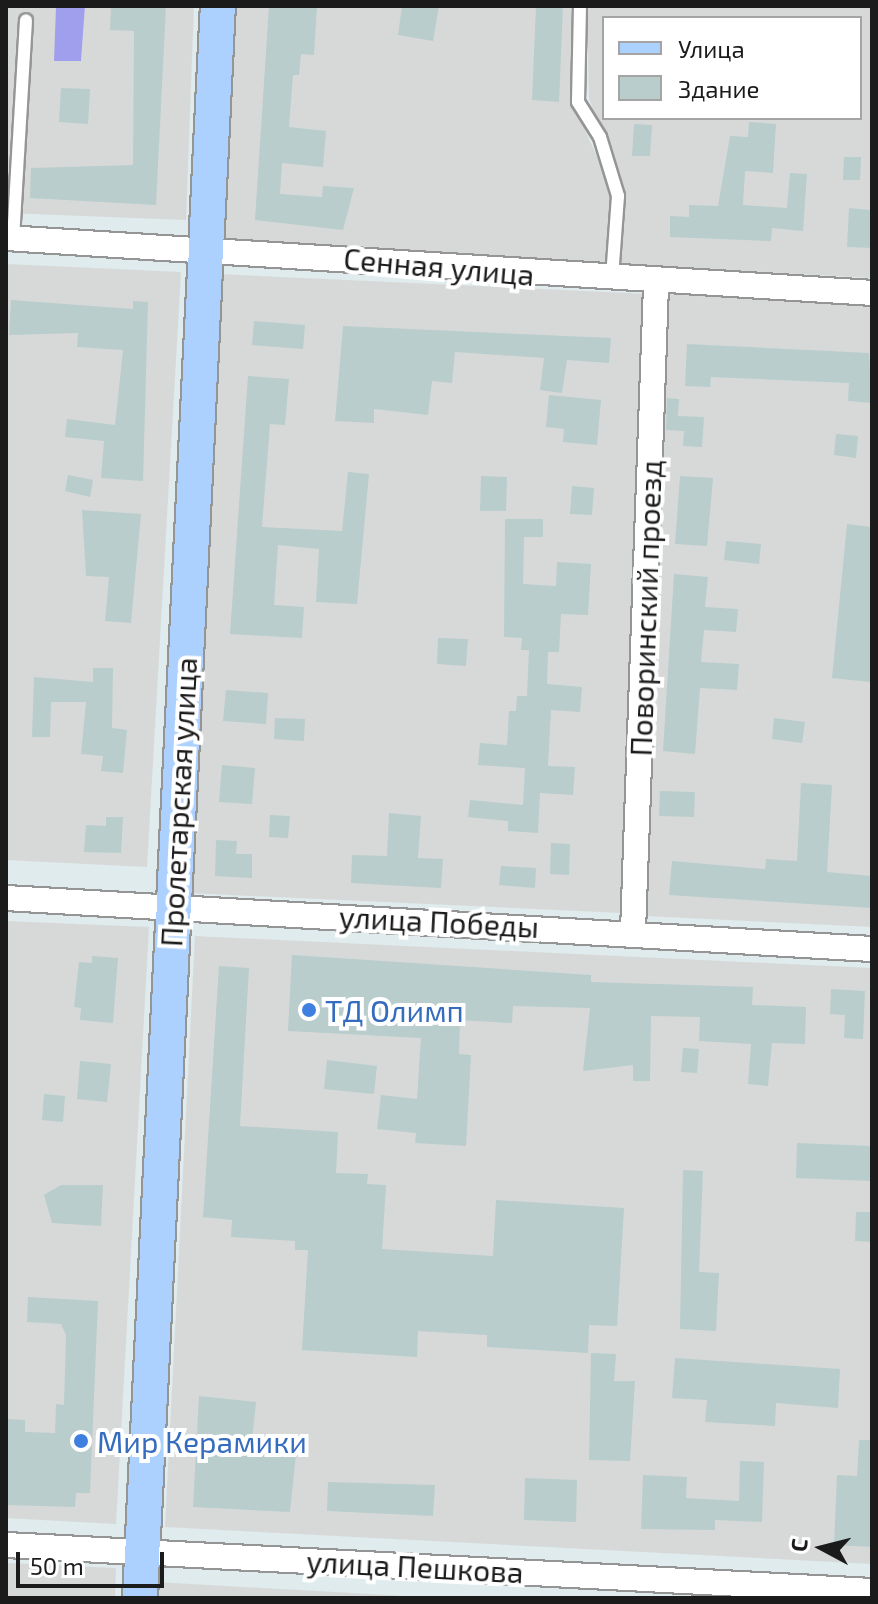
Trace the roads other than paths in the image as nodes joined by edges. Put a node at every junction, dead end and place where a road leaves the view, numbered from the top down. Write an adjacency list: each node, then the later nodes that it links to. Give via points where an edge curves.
1 (218, 6): 5 (street, Пролетарская улица)
2 (580, 6): 6 (lane, via 578,102 600,137 618,196)
3 (26, 20): 4 (lane)
4 (10, 238): 5 (street, Сенная улица)
5 (206, 246): 6 (street, Сенная улица); 10 (street, Пролетарская улица)
6 (612, 281): 7 (street, Сенная улица)
7 (656, 285): 8 (street, Сенная улица); 11 (street, Поворинский проезд)
8 (872, 293)
9 (6, 898): 10 (street, улица Победы)
10 (173, 907): 11 (street, улица Победы); 14 (street, Пролетарская улица)
11 (633, 931): 12 (street, улица Победы)
12 (872, 949)
13 (6, 1545): 14 (street, улица Пешкова)
14 (143, 1551): 15 (street, улица Пешкова); 16 (street, Пролетарская улица)
15 (872, 1591)
16 (140, 1598)

